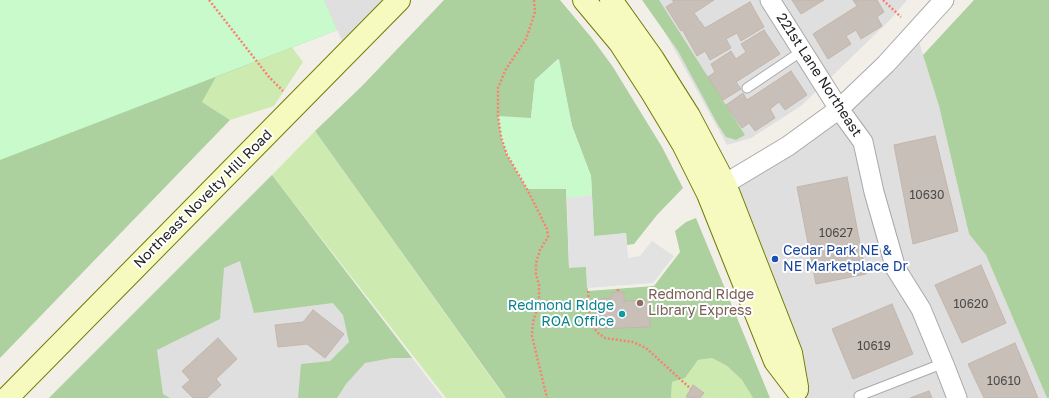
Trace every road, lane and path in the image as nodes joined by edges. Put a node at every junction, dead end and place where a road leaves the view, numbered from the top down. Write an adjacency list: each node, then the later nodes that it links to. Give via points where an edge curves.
1 (208, 0): 12 (path, via 269,77)
2 (399, 0): 12 (street, Northeast Novelty Hill Road)
3 (534, 0): 21 (path, via 535,12 526,39 506,69 498,88 498,116 507,155 547,229 548,237 536,263 539,303 532,336)
4 (584, 0): 14 (street, via 620,43 683,144)
5 (611, 0): 14 (street, via 654,59 689,116)
6 (770, 0): 10 (street, 221st Lane Northeast)
7 (883, 0): 9 (path)
8 (944, 0): 13 (street, via 886,64)
9 (901, 17)
10 (802, 51): 11 (lane); 13 (street, 221st Lane Northeast)
11 (747, 88)
12 (296, 105): 20 (street, Northeast Novelty Hill Road)
13 (839, 109): 14 (street, via 788,146); 16 (street, 221st Lane Northeast, via 863,142 896,270 921,310)
14 (716, 189): 18 (street, via 791,353)
15 (588, 291): 17 (path, via 590,321 598,333 605,338 633,342 646,348)
16 (944, 363): 19 (lane); 22 (street, 221st Lane Northeast)
17 (691, 389)
18 (799, 394)
19 (859, 396)
20 (8, 398)
21 (547, 398)
22 (957, 398)

